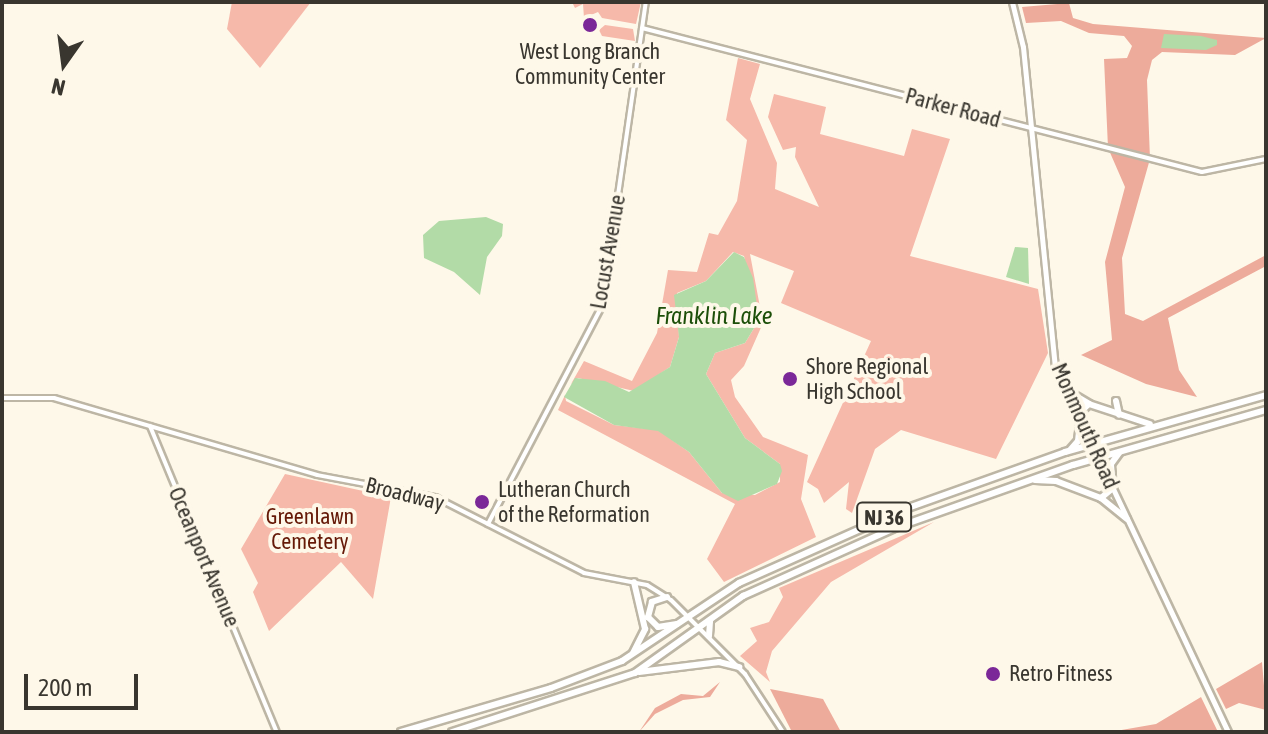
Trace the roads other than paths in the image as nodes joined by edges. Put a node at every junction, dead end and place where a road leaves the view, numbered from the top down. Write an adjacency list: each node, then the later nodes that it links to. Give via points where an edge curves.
1 (646, 2): 3 (street, Locust Avenue)
2 (1012, 2): 4 (main road, Monmouth Road, via 1023,47)
3 (642, 28): 4 (street, Parker Road); 24 (street, Locust Avenue, via 602,306)
4 (1030, 128): 5 (street, Parker Road, via 1202,172); 6 (main road, Monmouth Road, via 1049,332)
5 (1266, 159)
6 (1066, 390): 10 (highway); 13 (main road, Monmouth Road)
7 (1266, 395): 14 (highway, NJ 36)
8 (2, 398): 15 (street, Broadway, via 54,398)
9 (1116, 401): 12 (highway)
10 (1089, 404): 12 (highway); 13 (highway)
11 (1266, 410): 17 (highway, NJ 36)
12 (1122, 417): 14 (highway)
13 (1078, 418): 16 (main road, Monmouth Road); 18 (highway, via 1078,441)
14 (1158, 424): 16 (highway, NJ 36)
15 (150, 426): 24 (street, Broadway, via 317,475 431,496); 37 (street, Oceanport Avenue)
16 (1092, 444): 18 (highway, NJ 36); 19 (main road, Monmouth Road)
17 (1122, 451): 19 (highway, NJ 36); 21 (highway, via 1111,464)
18 (1065, 452): 27 (highway, NJ 36, via 813,547 719,594)
19 (1099, 458): 20 (highway, NJ 36); 21 (main road, Monmouth Road)
20 (1028, 480): 22 (highway, via 1056,481); 28 (highway, NJ 36, via 844,549)
21 (1113, 488): 22 (highway); 23 (main road, Monmouth Road)
22 (1101, 498): 23 (highway)
23 (1127, 519): 41 (main road, Monmouth Road)
24 (488, 524): 25 (street, Broadway, via 584,573)
25 (634, 582): 26 (street, Broadway); 33 (highway, via 644,633)
26 (667, 597): 27 (street, Broadway); 29 (highway, via 650,604 650,621 662,628)
27 (688, 616): 29 (highway, NJ 36); 30 (street, Broadway)
28 (711, 617): 30 (highway, NJ 36); 31 (highway)
29 (680, 623): 33 (highway, NJ 36)
30 (699, 626): 31 (street, Broadway); 36 (highway, NJ 36)
31 (709, 636): 32 (street, Broadway)
32 (724, 653): 34 (highway); 35 (street, Broadway)
33 (626, 658): 38 (highway, NJ 36, via 560,685)
34 (719, 662): 35 (highway); 36 (highway)
35 (739, 667): 40 (street, Broadway)
36 (635, 673): 39 (highway, NJ 36)
37 (277, 732)
38 (401, 732)
39 (452, 732)
40 (783, 732)
41 (1228, 732)

